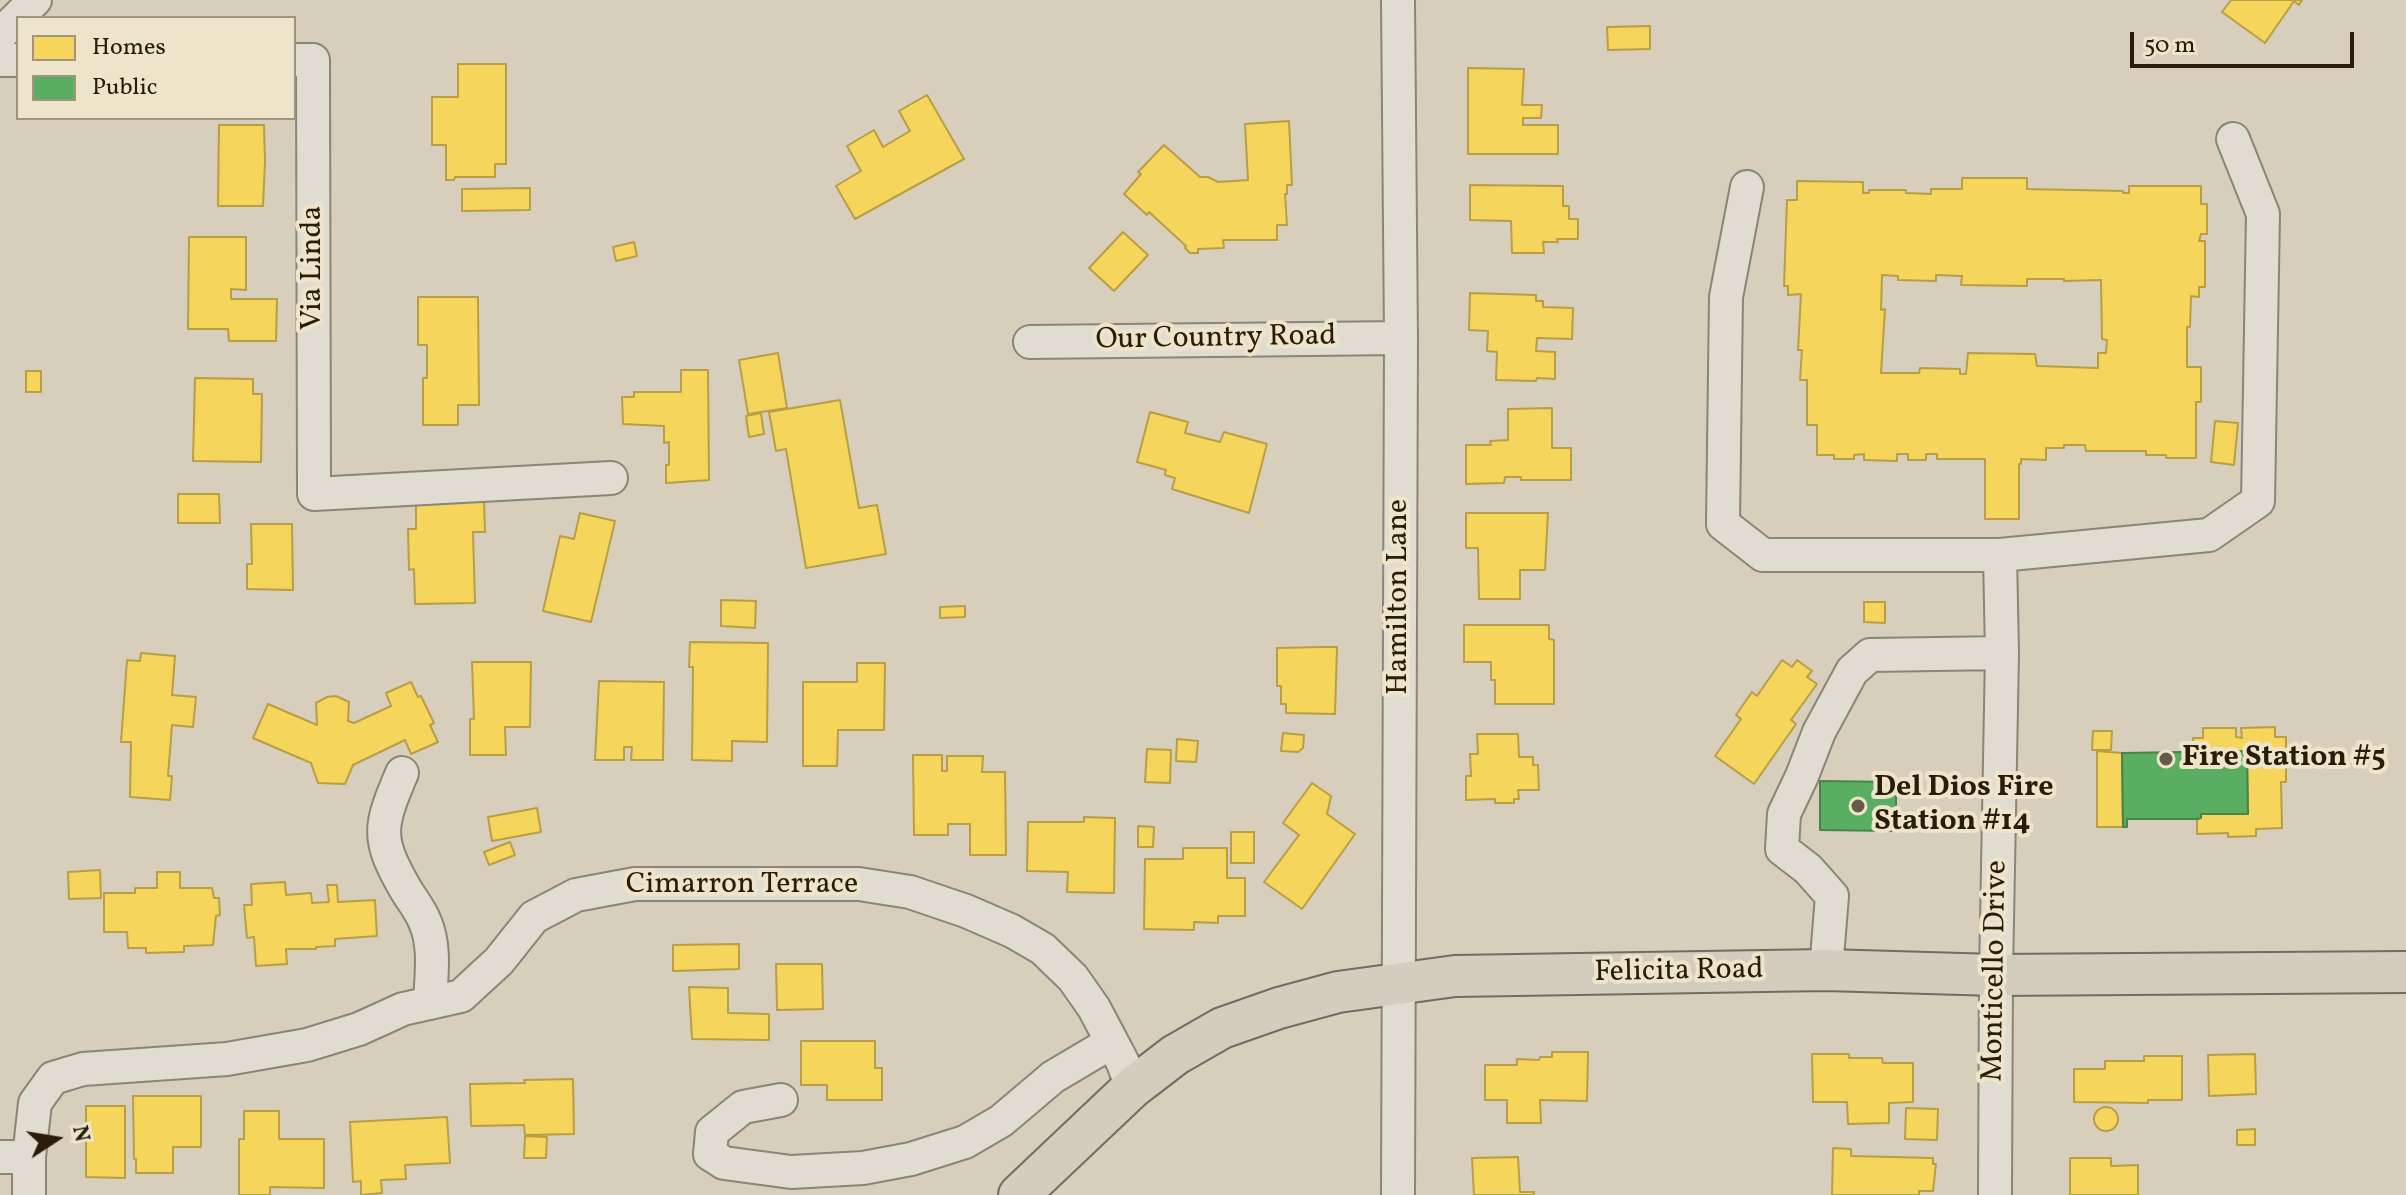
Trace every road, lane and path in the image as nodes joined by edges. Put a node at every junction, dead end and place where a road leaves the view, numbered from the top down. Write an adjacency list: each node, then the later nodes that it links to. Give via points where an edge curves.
1 (35, 0): 3 (street)
2 (1398, 0): 9 (street, Hamilton Lane)
3 (19, 16)
4 (16, 19): 5 (street)
5 (0, 35)
6 (296, 60): 11 (street, Via Linda, via 313,60 314,494)
7 (2233, 139): 12 (street, via 2263,214 2258,501 2209,535)
8 (1747, 187): 12 (street, via 1726,297 1723,524 1763,555)
9 (1401, 338): 10 (street, Our Country Road); 18 (street, Hamilton Lane)
10 (1030, 342)
11 (611, 478)
12 (2000, 555): 13 (street, Monticello Drive)
13 (2002, 653): 15 (street, via 1870,655 1852,671 1784,814 1782,849 1832,896); 17 (street, Monticello Drive)
14 (402, 773): 19 (street, via 383,833 398,876 425,922 431,945)
15 (1826, 970): 17 (main road, Felicita Road); 18 (main road, Felicita Road, via 1455,976)
16 (2406, 972): 17 (main road, Felicita Road)
17 (1996, 975): 27 (street, Monticello Drive)
18 (1398, 983): 21 (main road, Felicita Road, via 1338,992 1222,1028); 26 (street, Hamilton Lane)
19 (430, 1003): 20 (street, Cimarron Terrace, via 461,996 499,961 534,917 576,895 635,884 859,884 952,906 1043,949 1073,978); 23 (street, Cimarron Terrace, via 307,1045 227,1059 83,1069 53,1078 35,1103)
20 (1112, 1042): 21 (street, Cimarron Terrace); 22 (street, via 1053,1077 1001,1121 965,1142 911,1159 791,1172 724,1163 710,1154 712,1132 743,1107)
21 (1132, 1088): 25 (main road, Felicita Road)
22 (781, 1100)
23 (15, 1157): 24 (street, Cimarron Terrace)
24 (29, 1195)
25 (1019, 1195)
26 (1398, 1195)
27 (1995, 1195)

